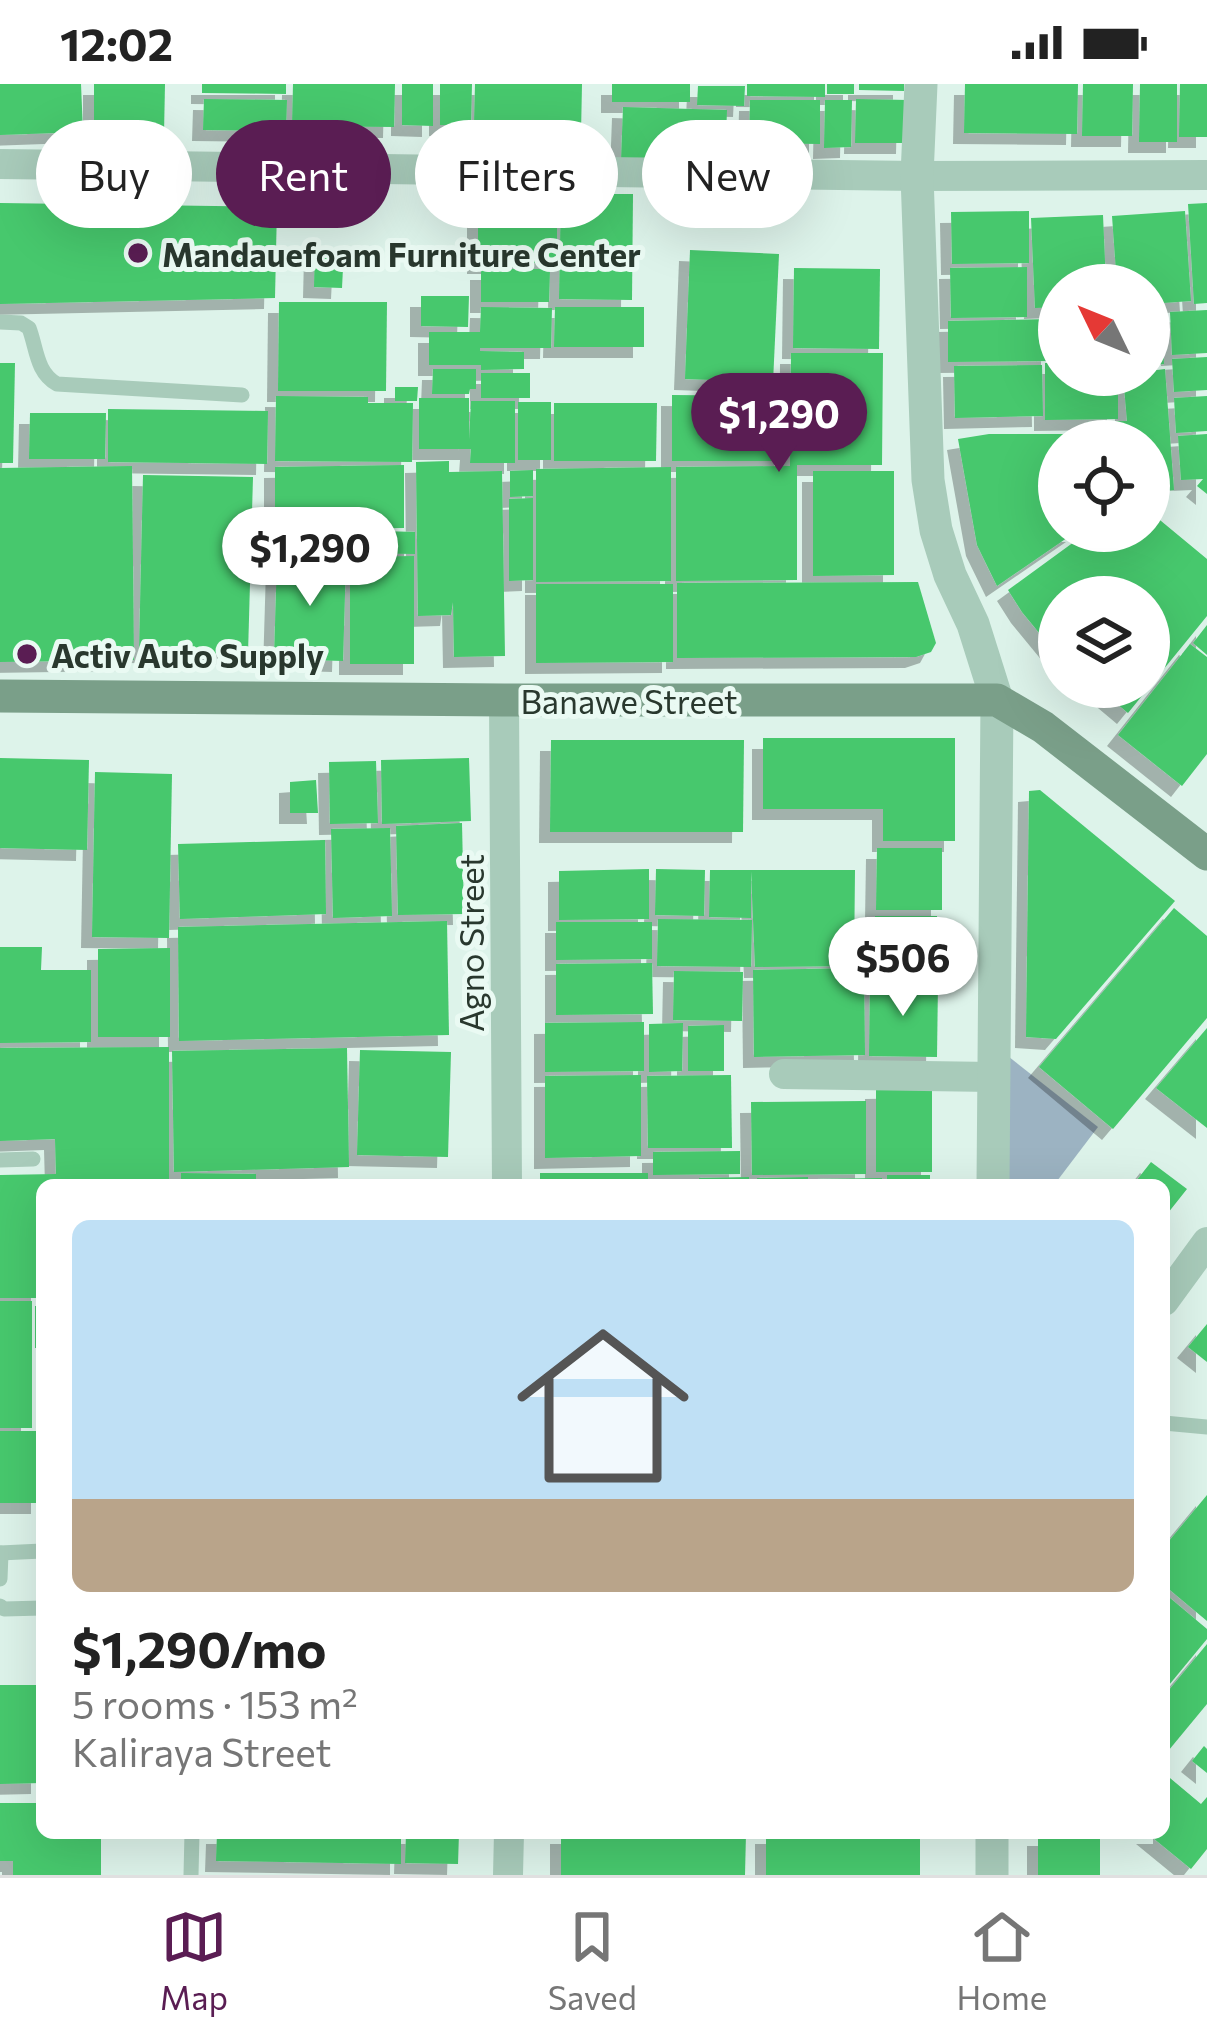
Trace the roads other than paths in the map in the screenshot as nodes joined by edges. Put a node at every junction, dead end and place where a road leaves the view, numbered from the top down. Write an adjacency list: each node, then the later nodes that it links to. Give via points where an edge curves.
1 (921, 84): 4 (street)
2 (0, 164): 4 (street)
3 (1207, 175): 4 (street)
4 (917, 176): 9 (street, via 928,480 936,530)
5 (0, 322): 6 (lane, via 29,328 40,369 56,384)
6 (242, 395)
7 (0, 696): 8 (main road, Banawe Street)
8 (504, 700): 9 (main road, Banawe Street); 15 (street, Agno Street)
9 (997, 700): 10 (main road); 12 (street)
10 (1207, 854)
11 (784, 1074): 12 (street)
12 (993, 1077): 16 (street)
13 (33, 1159): 14 (lane)
14 (0, 1160)
15 (507, 1179)
16 (993, 1179)
17 (1207, 1242): 18 (street)
18 (1170, 1292)
19 (1170, 1423): 20 (lane)
20 (1207, 1426)
21 (36, 1551): 22 (lane)
22 (0, 1553): 23 (lane)
23 (0, 1579)
24 (0, 1606): 25 (lane)
25 (36, 1608)
26 (192, 1839): 29 (lane)
27 (509, 1839): 30 (street)
28 (992, 1839): 31 (street)
29 (191, 1875)
30 (508, 1875)
31 (992, 1875)

